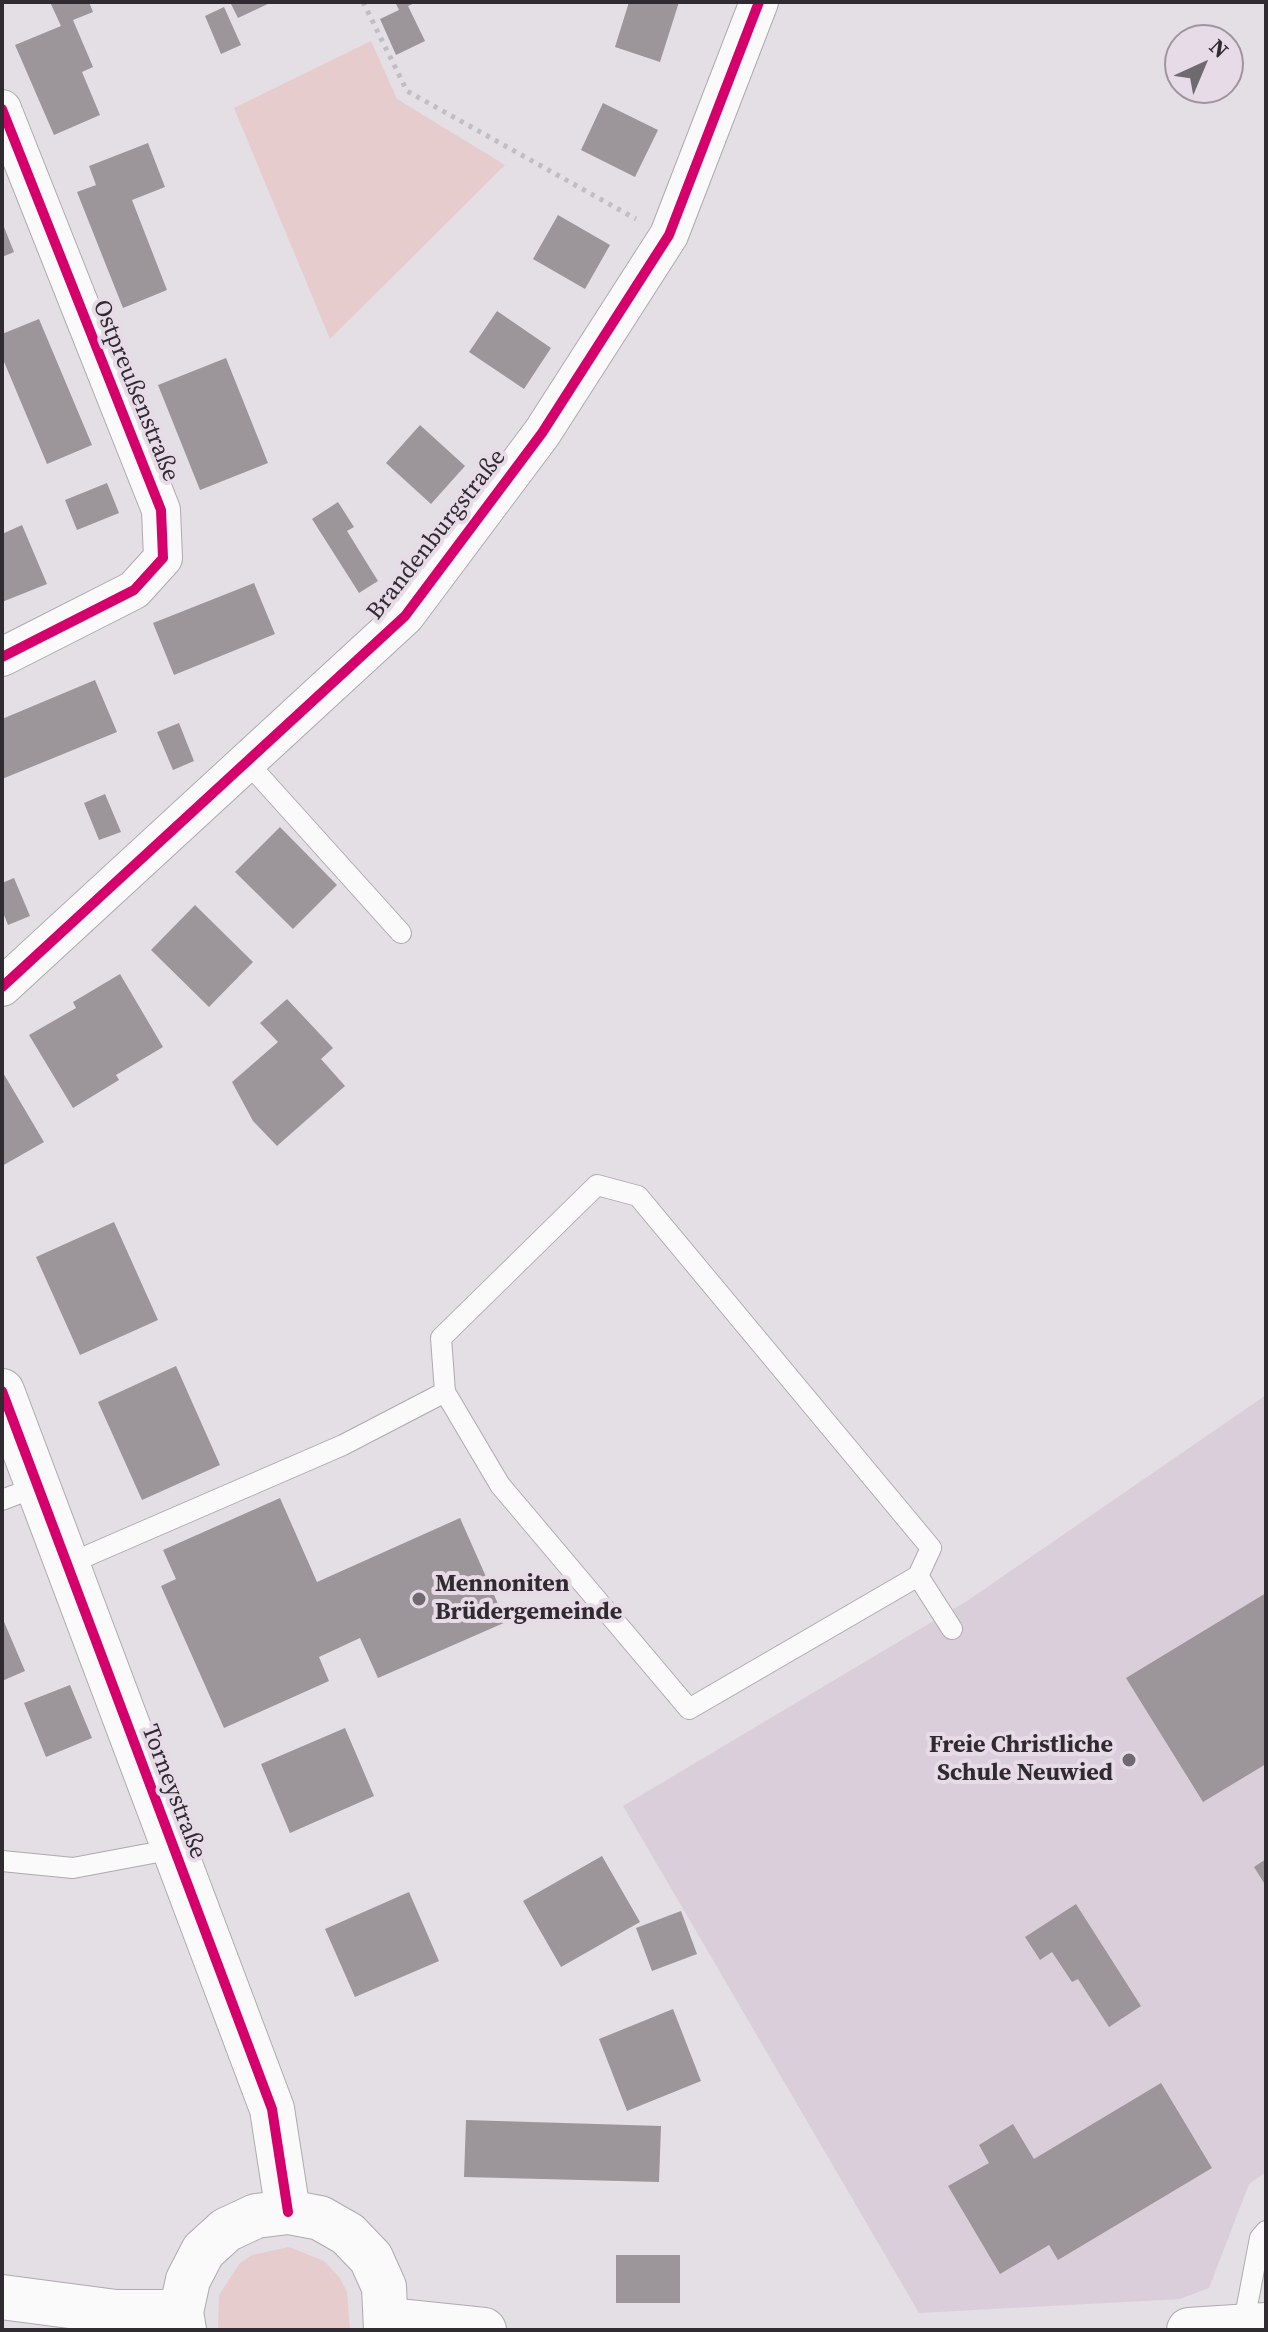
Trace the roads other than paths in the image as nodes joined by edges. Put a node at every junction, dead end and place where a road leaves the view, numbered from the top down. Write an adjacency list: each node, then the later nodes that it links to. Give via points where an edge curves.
1 (759, 2): 4 (street, Brandenburgstraße, via 669,235 542,433 405,616)
2 (2, 109): 3 (street, Ostpreußenstraße, via 161,510 163,558 134,590)
3 (2, 657)
4 (247, 762): 5 (lane); 6 (street, Brandenburgstraße)
5 (401, 933)
6 (2, 987)
7 (2, 1391): 9 (street, Torneystraße)
8 (445, 1392): 10 (lane, via 343,1445); 11 (lane, via 500,1485 689,1709); 11 (lane, via 441,1338 597,1185 638,1196 931,1548)
9 (19, 1493): 10 (street, Torneystraße)
10 (66, 1565): 13 (street, Torneystraße)
11 (918, 1576): 12 (lane)
12 (952, 1629)
13 (174, 1849): 14 (lane, via 73,1868); 15 (street, Torneystraße, via 272,2109)
14 (2, 1861)
15 (288, 2212): 18 (street, via 256,2216 226,2230 203,2251 188,2280); 19 (street, via 320,2218 348,2234 371,2258 384,2287)
16 (1266, 2231): 20 (lane, via 1260,2238)
17 (2, 2297): 18 (street)
18 (183, 2321)
19 (387, 2325): 21 (street)
20 (1255, 2326): 22 (street)
21 (484, 2330)
22 (1189, 2330)

